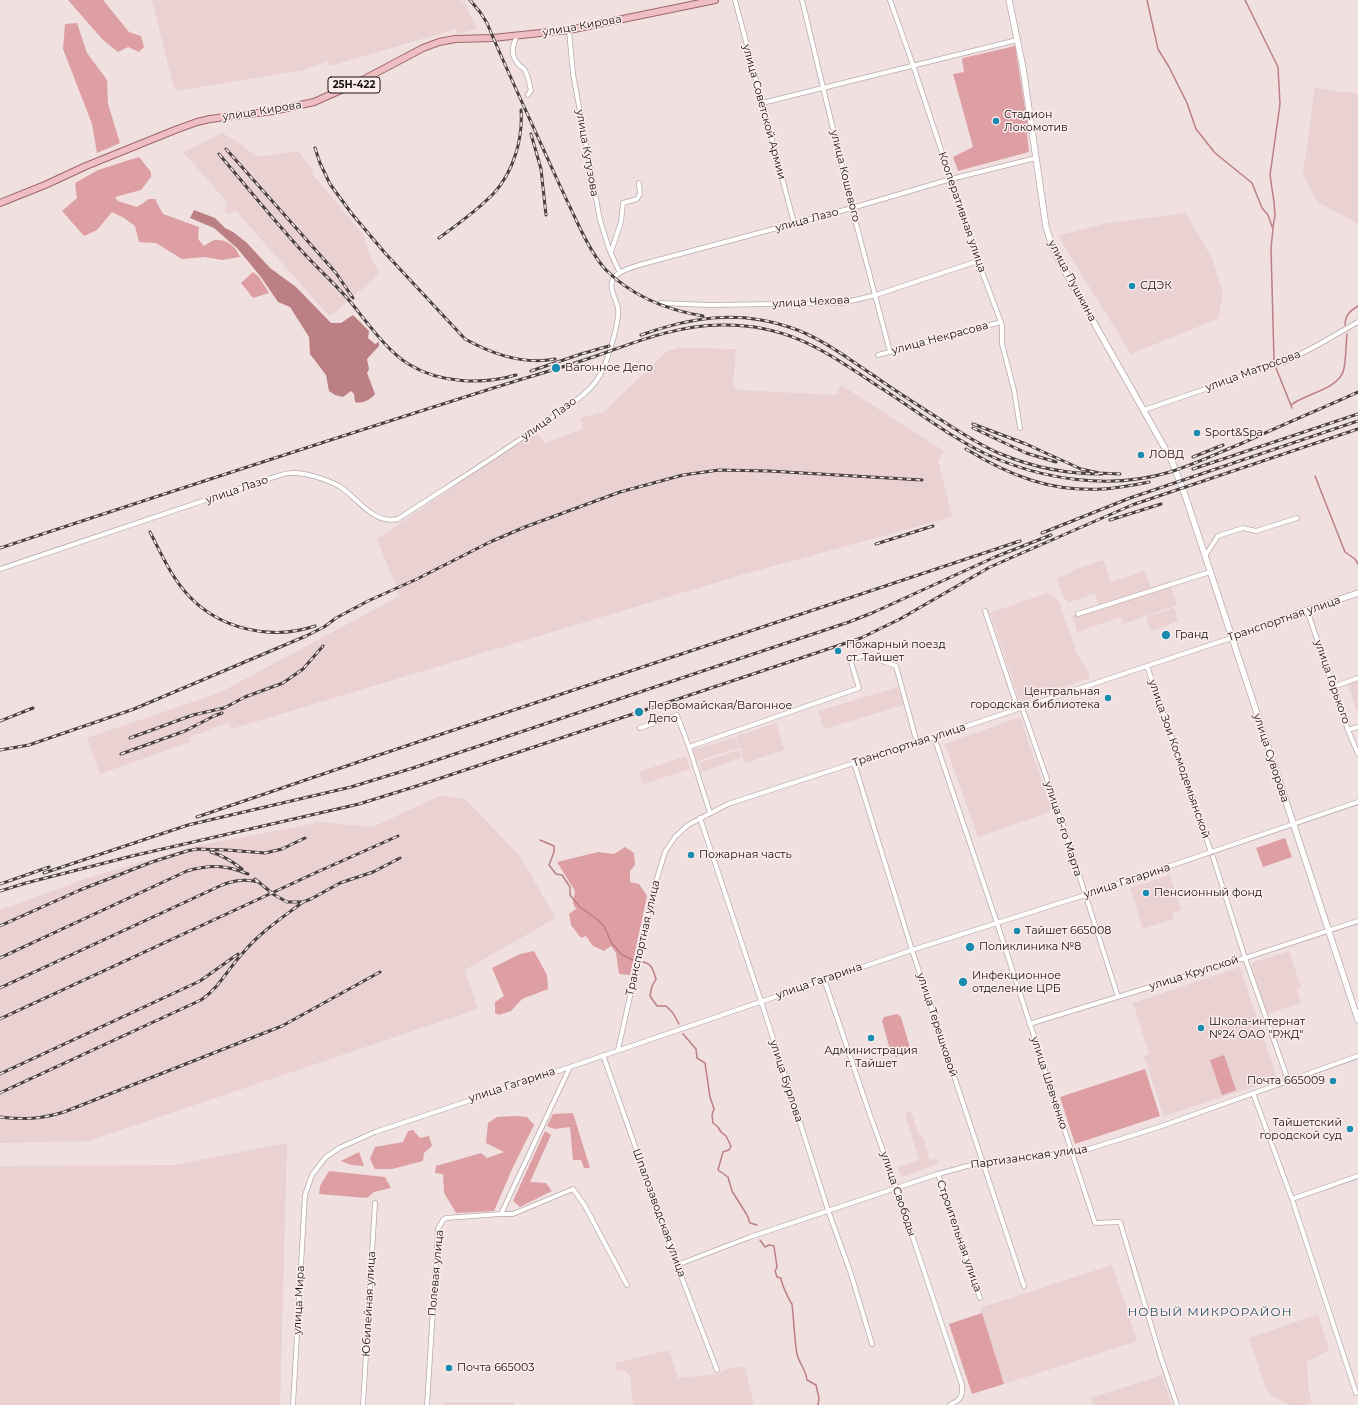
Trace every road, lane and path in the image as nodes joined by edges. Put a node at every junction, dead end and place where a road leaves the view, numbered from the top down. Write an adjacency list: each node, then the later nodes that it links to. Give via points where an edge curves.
1 (715, 0): 6 (main road, улица Кирова / 25Н-422)
2 (735, 0): 12 (street, улица Советской Армии)
3 (802, 0): 10 (street, улица Кошевого)
4 (890, 0): 9 (street, Кооперативная улица)
5 (1009, 0): 8 (main road, улица Пушкина)
6 (569, 30): 7 (main road, улица Кирова / 25Н-422); 19 (street, улица Кутузова, via 573,74 594,191 600,220)
7 (517, 36): 11 (street, via 512,46 512,54 528,78 531,90); 16 (main road, улица Кирова / 25Н-422, via 439,42 314,102 274,111 197,122 86,166)
8 (1017, 40): 9 (street); 13 (main road, улица Пушкина)
9 (914, 65): 10 (street); 14 (street, Кооперативная улица)
10 (823, 88): 12 (street); 17 (street, улица Кошевого)
11 (528, 95)
12 (762, 103): 18 (street, улица Советской Армии)
13 (1036, 158): 14 (street, улица Лазо); 28 (main road, улица Пушкина, via 1046,227 1052,246)
14 (951, 179): 17 (street, улица Лазо); 20 (street, Кооперативная улица)
15 (639, 183): 19 (street, via 640,194 637,199 623,203 621,222)
16 (0, 204)
17 (852, 208): 18 (street, улица Лазо); 22 (street, улица Кошевого)
18 (794, 223): 21 (street, улица Лазо, via 639,265)
19 (611, 252): 21 (street, улица Кутузова)
20 (978, 261): 22 (street, улица Чехова); 24 (street, Кооперативная улица)
21 (620, 273): 33 (street, улица Лазо, via 614,277 611,286 618,309 616,330 600,375 594,383 578,399 534,430 398,519 378,518 345,490 332,483 291,473)
22 (876, 295): 23 (street, улица Чехова, via 842,302 710,305); 26 (street, улица Кошевого)
23 (661, 303)
24 (1001, 322): 26 (street, улица Некрасова); 29 (street, Кооперативная улица, via 1002,344 1014,390)
25 (1358, 322): 28 (street, улица Матросова, via 1287,361)
26 (890, 352): 27 (street, улица Некрасова)
27 (878, 355)
28 (1144, 410): 30 (main road, улица Пушкина, via 1171,459)
29 (1020, 428)
30 (1185, 495): 32 (main road, улица Суворова)
31 (1297, 518): 32 (street, via 1256,531 1243,528 1218,536)
32 (1205, 557): 34 (main road, улица Суворова)
33 (0, 569)
34 (1210, 572): 38 (street); 39 (main road, улица Суворова)
35 (1358, 593): 36 (main road, Транспортная улица)
36 (1307, 610): 39 (main road, Транспортная улица); 42 (street, улица Горького)
37 (985, 611): 43 (street, улица 8-го Марта)
38 (1078, 614)
39 (1231, 638): 40 (street, Транспортная улица); 55 (main road, улица Суворова)
40 (1147, 666): 43 (street, Транспортная улица); 56 (street, улица Зои Космодемьянской)
41 (1358, 678): 42 (street)
42 (1334, 687): 46 (street, улица Горького)
43 (1020, 708): 47 (street, Транспортная улица); 57 (street, улица 8-го Марта)
44 (1358, 727): 46 (street)
45 (640, 728): 49 (street, via 677,715)
46 (1348, 730): 50 (street, улица Горького)
47 (934, 737): 48 (street, Транспортная улица); 59 (street, улица Шевченко)
48 (917, 743): 49 (street, via 896,666 866,655 850,659 859,688); 51 (street, Транспортная улица)
49 (689, 747): 53 (street)
50 (1358, 754)
51 (854, 763): 53 (street, Транспортная улица, via 728,804); 61 (street, улица Терешковой)
52 (1358, 802): 55 (street, улица Гагарина)
53 (710, 813): 54 (street, Транспортная улица)
54 (700, 818): 65 (street, улица Бурлова); 68 (street, Транспортная улица, via 675,837 665,852 655,885)
55 (1293, 825): 56 (street, улица Гагарина); 60 (main road, улица Суворова)
56 (1212, 855): 57 (street, улица Гагарина); 62 (street, улица Зои Космодемьянской)
57 (1085, 895): 59 (street, улица Гагарина); 64 (street, улица 8-го Марта)
58 (1358, 921): 60 (street, улица Крупской)
59 (997, 923): 61 (street, улица Гагарина); 67 (street, улица Шевченко)
60 (1328, 931): 62 (street, улица Крупской); 66 (main road, улица Суворова)
61 (912, 950): 63 (street, улица Гагарина); 75 (street, улица Терешковой)
62 (1245, 958): 64 (street, улица Крупской); 72 (street, улица Зои Космодемьянской)
63 (824, 979): 65 (street, улица Гагарина); 78 (street, улица Свободы)
64 (1118, 997): 67 (street, улица Крупской)
65 (761, 1001): 68 (street, улица Гагарина); 82 (street, улица Бурлова)
66 (1358, 1020)
67 (1029, 1024): 74 (street, улица Шевченко)
68 (618, 1050): 69 (street, улица Гагарина)
69 (603, 1055): 71 (street, улица Гагарина); 84 (street, Шпалозаводская улица)
70 (1358, 1056): 72 (street, Партизанская улица)
71 (570, 1066): 79 (street, улица Гагарина, via 395,1124 352,1141 325,1158 312,1175); 83 (street)
72 (1288, 1080): 73 (street, Партизанская улица)
73 (1254, 1093): 74 (street, Партизанская улица, via 1158,1127); 80 (street)
74 (1072, 1153): 75 (street, Партизанская улица); 95 (street, улица Шевченко, via 1095,1223 1120,1222)
75 (982, 1162): 76 (street, Партизанская улица); 86 (street, улица Терешковой)
76 (938, 1174): 78 (street, Партизанская улица); 87 (street, Строительная улица)
77 (1358, 1176): 80 (street)
78 (896, 1187): 82 (street, Партизанская улица); 94 (street, улица Свободы, via 962,1386 963,1394 960,1400)
79 (305, 1195): 91 (street, улица Мира)
80 (1292, 1199): 90 (street)
81 (375, 1203): 92 (street, Юбилейная улица)
82 (828, 1210): 84 (street, Партизанская улица); 88 (street, улица Бурлова, via 852,1274)
83 (501, 1214): 85 (street, Полевая улица, via 513,1214 573,1189 585,1206); 93 (street, Полевая улица, via 446,1218 438,1229)
84 (677, 1265): 89 (street, Шпалозаводская улица)
85 (627, 1285)
86 (1024, 1286)
87 (980, 1298)
88 (872, 1344)
89 (717, 1370)
90 (1356, 1393)
91 (293, 1405)
92 (363, 1405)
93 (427, 1405)
94 (950, 1405)
95 (1177, 1405)

